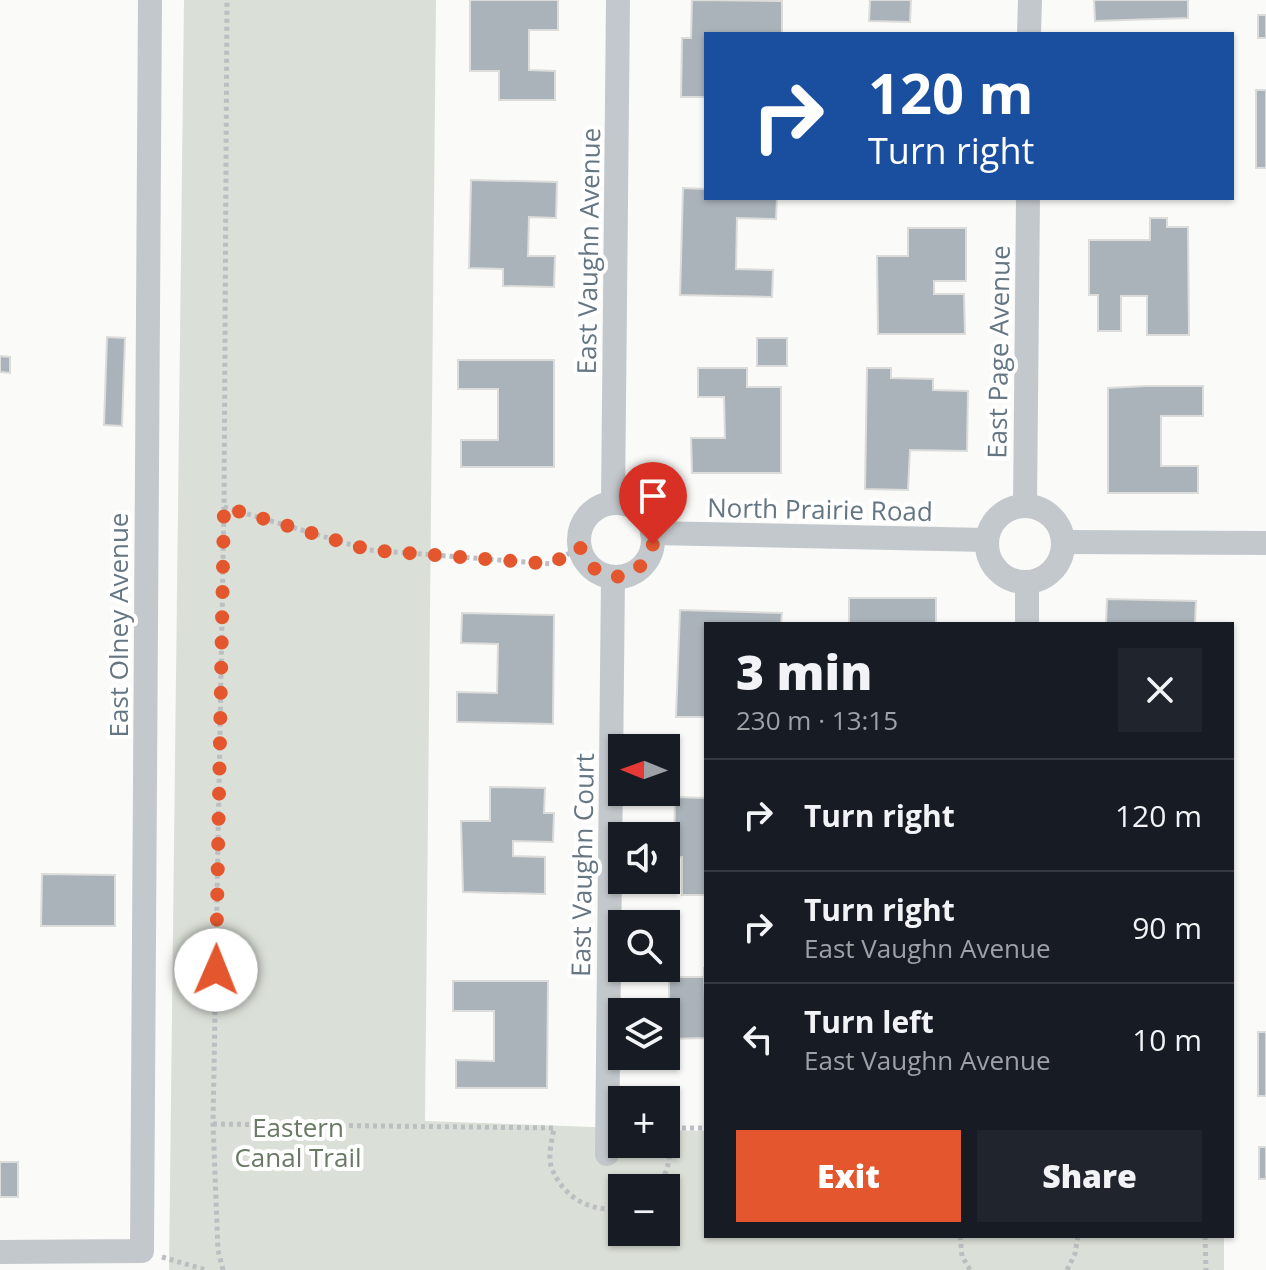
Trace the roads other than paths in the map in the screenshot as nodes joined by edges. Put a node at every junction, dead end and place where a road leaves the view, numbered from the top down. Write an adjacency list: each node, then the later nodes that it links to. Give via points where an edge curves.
1 (150, 0): 16 (street, East Olney Avenue, via 142,1251)
2 (618, 0): 6 (street, East Vaughn Avenue)
3 (1030, 0): 4 (street)
4 (1029, 32)
5 (1028, 200): 7 (street, East Page Avenue)
6 (613, 503): 8 (street, via 638,510); 12 (street, via 591,513 579,534 591,567)
7 (1025, 506): 9 (street, via 1004,512); 10 (street, via 1047,512)
8 (652, 533): 9 (street, North Prairie Road); 12 (street, via 644,565)
9 (987, 540): 13 (street, via 998,571)
10 (1064, 542): 11 (street); 13 (street, via 1050,574)
11 (1266, 543)
12 (613, 577): 15 (street, East Vaughn Court)
13 (1027, 582): 14 (street)
14 (1027, 622)
15 (607, 1154)
16 (0, 1252)

